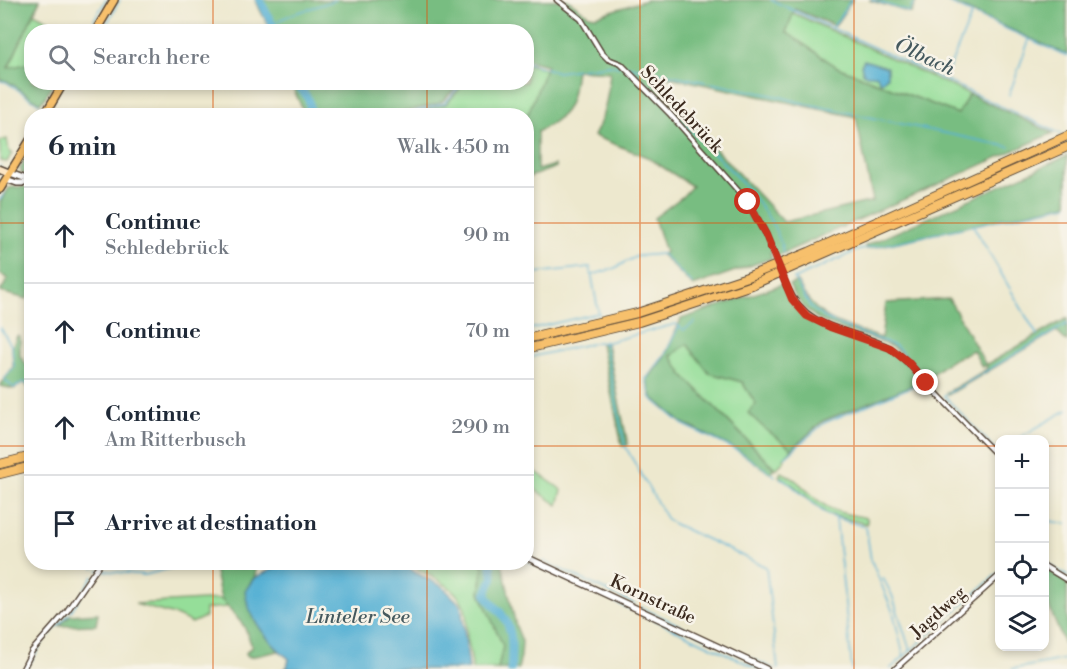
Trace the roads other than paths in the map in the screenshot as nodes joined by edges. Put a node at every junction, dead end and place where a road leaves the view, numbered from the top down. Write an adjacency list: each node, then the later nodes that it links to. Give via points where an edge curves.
1 (114, 0): 3 (main road)
2 (557, 0): 15 (street, Schledebrück, bridge, via 581,19 601,52 621,64 662,105 748,202 792,299 807,316 890,348)
3 (100, 24)
4 (59, 90): 5 (main road)
5 (49, 108)
6 (1064, 137): 13 (highway, via 747,277 637,313)
7 (1067, 147): 14 (highway, via 752,285 639,322)
8 (24, 149): 10 (main road)
9 (0, 169): 10 (main road)
10 (6, 176): 11 (street); 12 (main road)
11 (24, 180)
12 (0, 189)
13 (534, 337)
14 (534, 347)
15 (995, 454)
16 (24, 458): 17 (highway)
17 (0, 464)
18 (24, 468): 19 (highway)
19 (0, 474)
20 (534, 561): 26 (street, Kornstraße)
21 (1049, 569): 24 (street)
22 (96, 570): 25 (street, via 32,651)
23 (995, 579): 27 (street, Jagdweg)
24 (1067, 580)
25 (23, 669)
26 (766, 669)
27 (896, 669)

